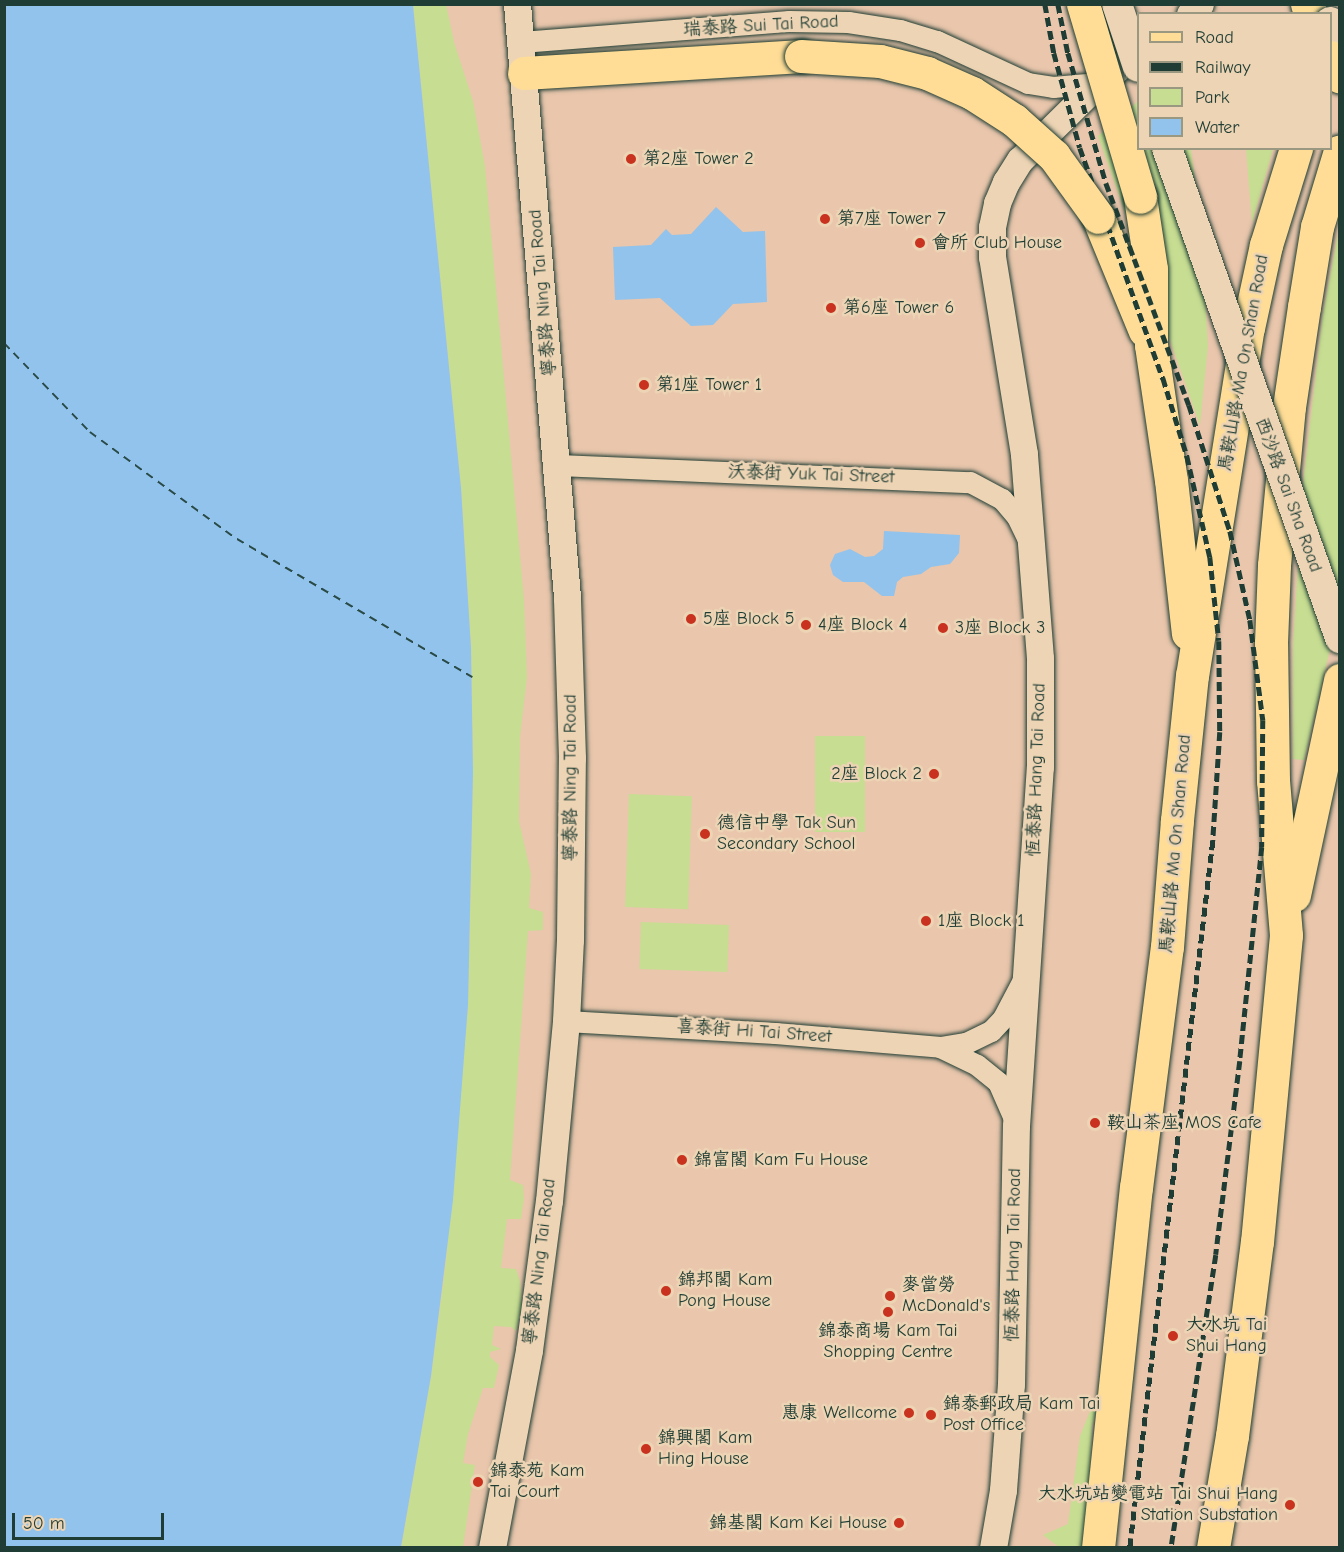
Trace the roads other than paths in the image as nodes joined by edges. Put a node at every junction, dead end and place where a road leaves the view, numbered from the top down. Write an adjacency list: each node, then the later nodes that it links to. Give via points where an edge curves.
1 (517, 4): 7 (street, 寧泰路 Ning Tai Road)
2 (1083, 4): 15 (main road, bridge, via 1140,197 1150,270)
3 (1118, 4): 9 (main road, bridge)
4 (1340, 35): 5 (main road)
5 (1332, 53)
6 (1137, 54): 11 (street, 恆泰路 Hang Tai Road)
7 (523, 57): 11 (street, 瑞泰路 Sui Tai Road, via 789,21 848,22 900,30 937,41 1028,83 1053,87); 15 (main road, bridge, via 801,56 880,61 927,73 972,93 1014,120 1054,156 1098,217); 16 (street, 寧泰路 Ning Tai Road)
8 (1332, 61): 10 (main road, bridge)
9 (1137, 64)
10 (1340, 78)
11 (1098, 83): 17 (street, 恆泰路 Hang Tai Road, via 1020,160 997,203 992,226 990,243 1024,454)
12 (1168, 150): 18 (main road, 西沙路 Sai Sha Road, bridge)
13 (1295, 150): 19 (main road, 馬鞍山路 Ma On Shan Road, via 1266,245 1248,328)
14 (1340, 151): 21 (main road, via 1317,227 1304,307 1289,407 1274,565 1273,782)
15 (1151, 345): 19 (main road, via 1171,480)
16 (558, 465): 17 (street, 沃泰街 Yuk Tai Street, via 970,482 993,492 1010,507); 23 (street, 寧泰路 Ning Tai Road, via 572,758)
17 (1033, 548): 22 (street, 恆泰路 Hang Tai Road, via 1040,658 1040,767)
18 (1340, 638)
19 (1192, 676): 28 (main road, 馬鞍山路 Ma On Shan Road, via 1167,947 1136,1188)
20 (1340, 680): 21 (main road)
21 (1286, 935): 29 (main road, via 1257,1242)
22 (1025, 975): 24 (street, 喜泰街 Hi Tai Street, via 1003,1018 991,1031 966,1043); 25 (street, 恆泰路 Hang Tai Road)
23 (567, 1022): 24 (street, 喜泰街 Hi Tai Street); 26 (street, 寧泰路 Ning Tai Road, via 529,1350)
24 (940, 1047): 25 (street, 喜泰街 Hi Tai Street, via 977,1065 998,1082)
25 (1017, 1126): 27 (street, 恆泰路 Hang Tai Road, via 1011,1384 1003,1490)
26 (492, 1548)
27 (993, 1548)
28 (1098, 1548)
29 (1213, 1548)

